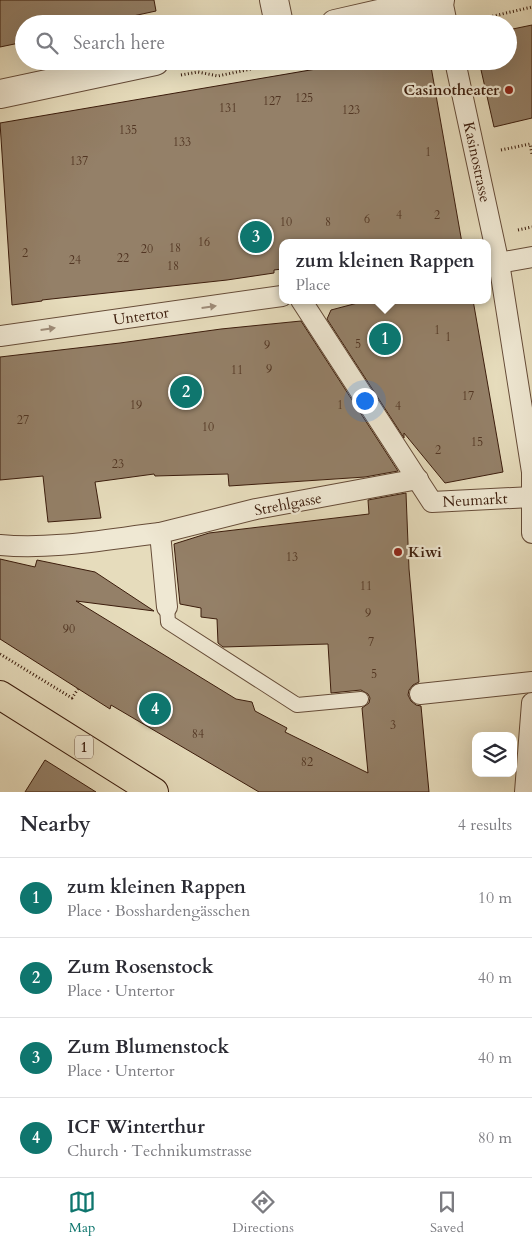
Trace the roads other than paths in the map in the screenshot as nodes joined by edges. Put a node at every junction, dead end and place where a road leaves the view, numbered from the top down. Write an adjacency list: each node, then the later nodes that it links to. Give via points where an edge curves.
1 (274, 0): 3 (street)
2 (441, 0): 4 (street); 5 (street)
3 (277, 15)
4 (375, 15)
5 (445, 15)
6 (113, 70): 8 (street)
7 (457, 70): 9 (street, Kasinostrasse, via 476,156)
8 (0, 94)
9 (489, 239)
10 (491, 252): 12 (street, Kasinostrasse)
11 (532, 257): 12 (street)
12 (493, 265): 16 (street)
13 (279, 296): 15 (street, Untertor, one-way to 13)
14 (304, 304): 17 (street)
15 (0, 336)
16 (529, 440): 18 (street)
17 (421, 484): 18 (street, Neumarkt, via 432,502); 19 (street, Strehlgasse, via 256,509)
18 (532, 497): 20 (street)
19 (160, 533): 21 (street, Strehlgasse, via 62,544); 22 (street)
20 (532, 533)
21 (0, 545)
22 (167, 608): 25 (lane, via 168,622 297,705)
23 (532, 682): 24 (street)
24 (420, 694)
25 (361, 699)
26 (3, 702): 28 (main road, 1)
27 (532, 703): 29 (street)
28 (154, 792)
29 (525, 792)

